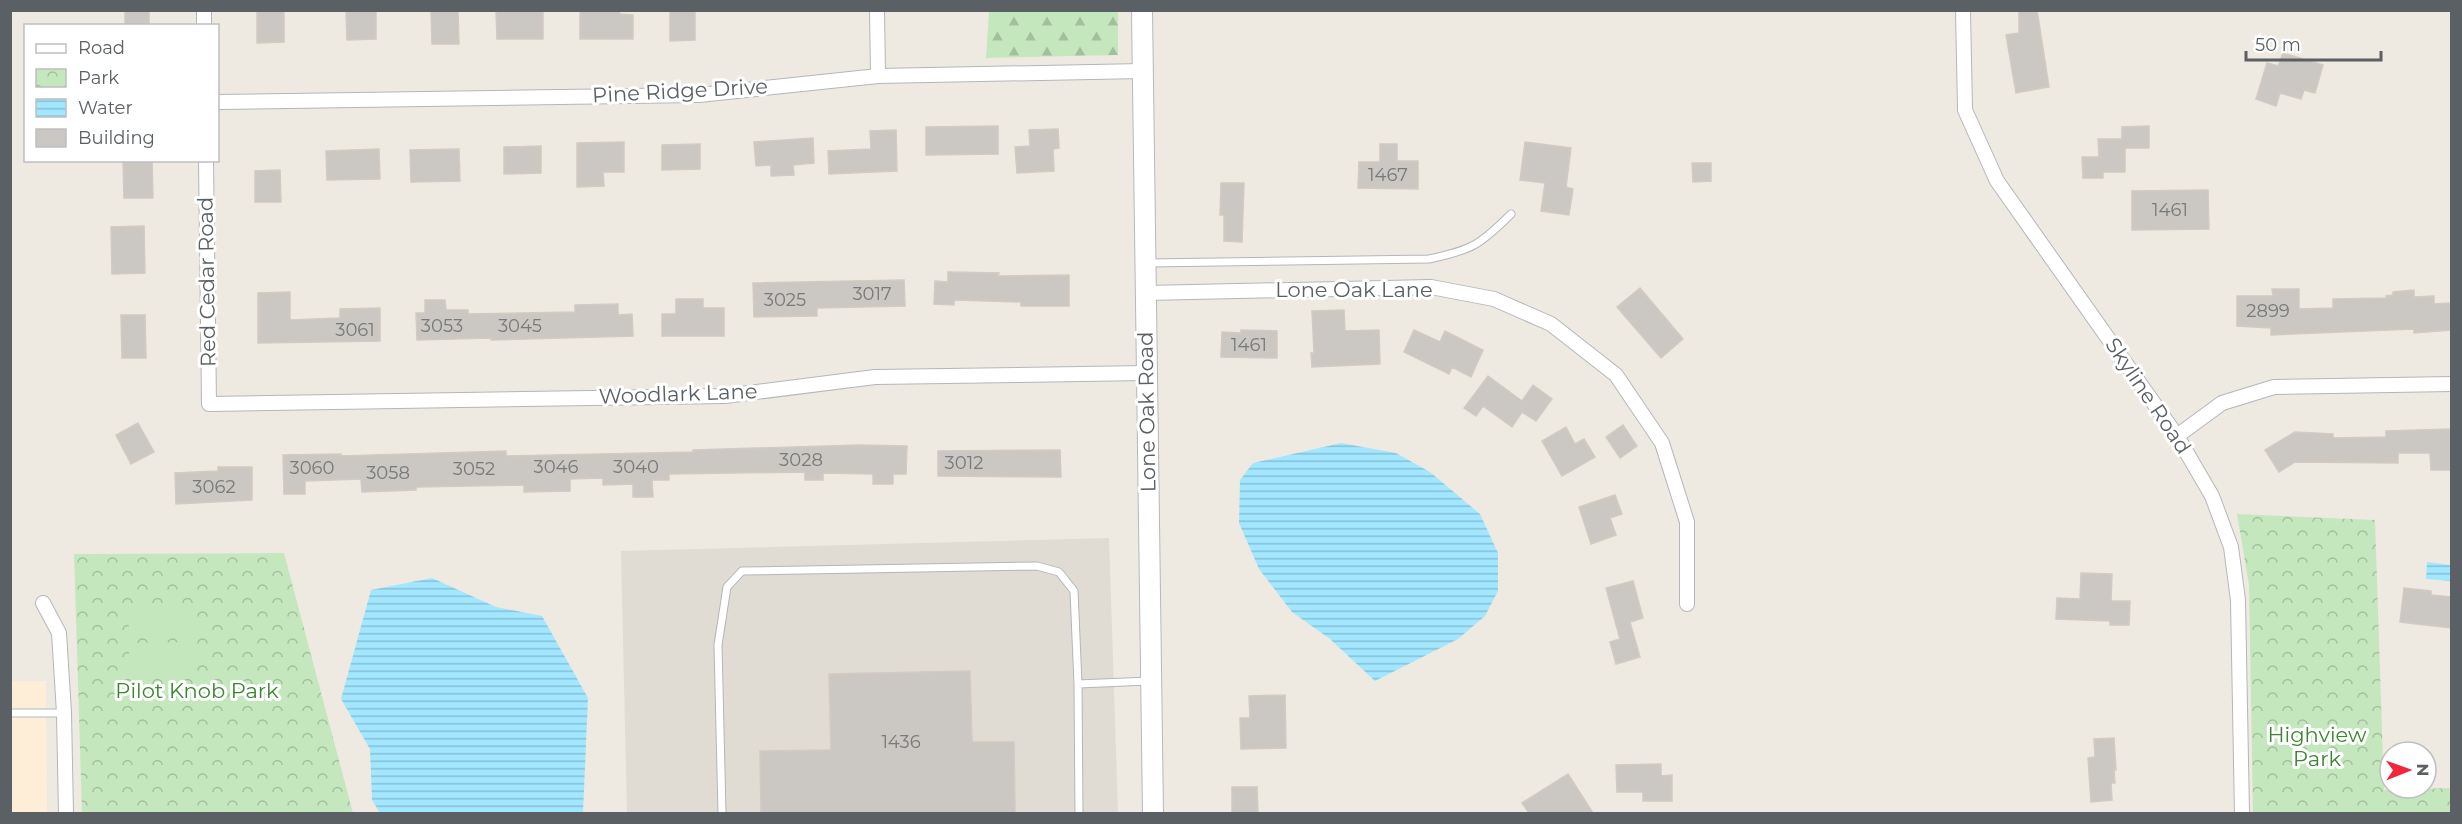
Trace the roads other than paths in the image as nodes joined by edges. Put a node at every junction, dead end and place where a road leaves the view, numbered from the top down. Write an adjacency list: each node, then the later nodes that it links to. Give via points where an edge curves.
1 (877, 10): 5 (street)
2 (1142, 10): 4 (main road, Lone Oak Road)
3 (1963, 10): 14 (street, Skyline Road, via 1965,110 1997,181)
4 (1143, 71): 5 (street, Pine Ridge Drive); 9 (main road, Lone Oak Road)
5 (878, 76): 6 (street, Pine Ridge Drive, via 699,95)
6 (219, 102)
7 (206, 162): 13 (street, Red Cedar Road)
8 (1511, 214): 9 (lane, via 1485,240 1460,253 1429,259)
9 (1145, 263): 10 (main road, Lone Oak Road)
10 (1146, 293): 11 (main road, Lone Oak Road); 16 (street, Lone Oak Lane, via 1431,287 1494,299 1551,324 1616,375 1662,443 1687,522)
11 (1146, 373): 13 (street, Woodlark Lane, via 875,377 725,396); 17 (main road, Lone Oak Road)
12 (2451, 384): 14 (street, via 2274,387 2222,403)
13 (209, 404)
14 (2177, 435): 25 (street, Skyline Road, via 2212,496 2231,547 2238,600)
15 (43, 603): 20 (street, via 59,633)
16 (1687, 604)
17 (1151, 681): 18 (lane); 24 (main road, Lone Oak Road)
18 (1078, 684): 22 (lane, via 1074,591 1059,572 1037,566 742,571 727,587 718,645); 23 (lane)
19 (10, 713): 20 (lane)
20 (64, 713): 21 (street)
21 (66, 813)
22 (722, 813)
23 (1079, 813)
24 (1153, 813)
25 (2242, 813)

